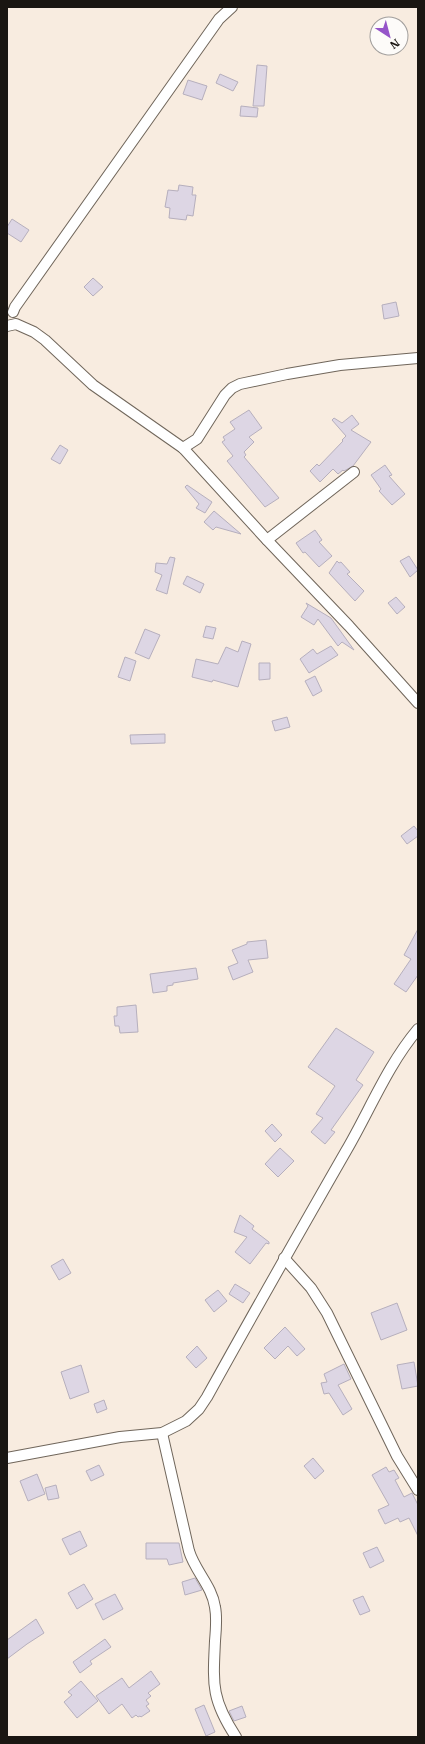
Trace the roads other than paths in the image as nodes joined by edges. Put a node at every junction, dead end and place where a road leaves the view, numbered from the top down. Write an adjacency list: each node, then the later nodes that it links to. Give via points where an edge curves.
1 (232, 7): 2 (street, via 219,19 15,307)
2 (10, 309): 3 (street)
3 (11, 325): 5 (street, via 34,332 93,384)
4 (418, 358): 5 (street, via 340,365 240,384 225,395 197,439)
5 (183, 448): 7 (street)
6 (354, 472): 7 (street)
7 (267, 540): 8 (street)
8 (418, 703)
9 (418, 1029): 10 (street, via 384,1078 347,1150)
10 (284, 1258): 11 (street, via 207,1397 186,1421); 13 (street, via 311,1288 327,1313 397,1456)
11 (162, 1433): 12 (street, via 120,1437); 14 (street, via 189,1551 195,1566 210,1588 216,1608 214,1673 217,1701)
12 (7, 1458)
13 (418, 1490)
14 (236, 1737)

